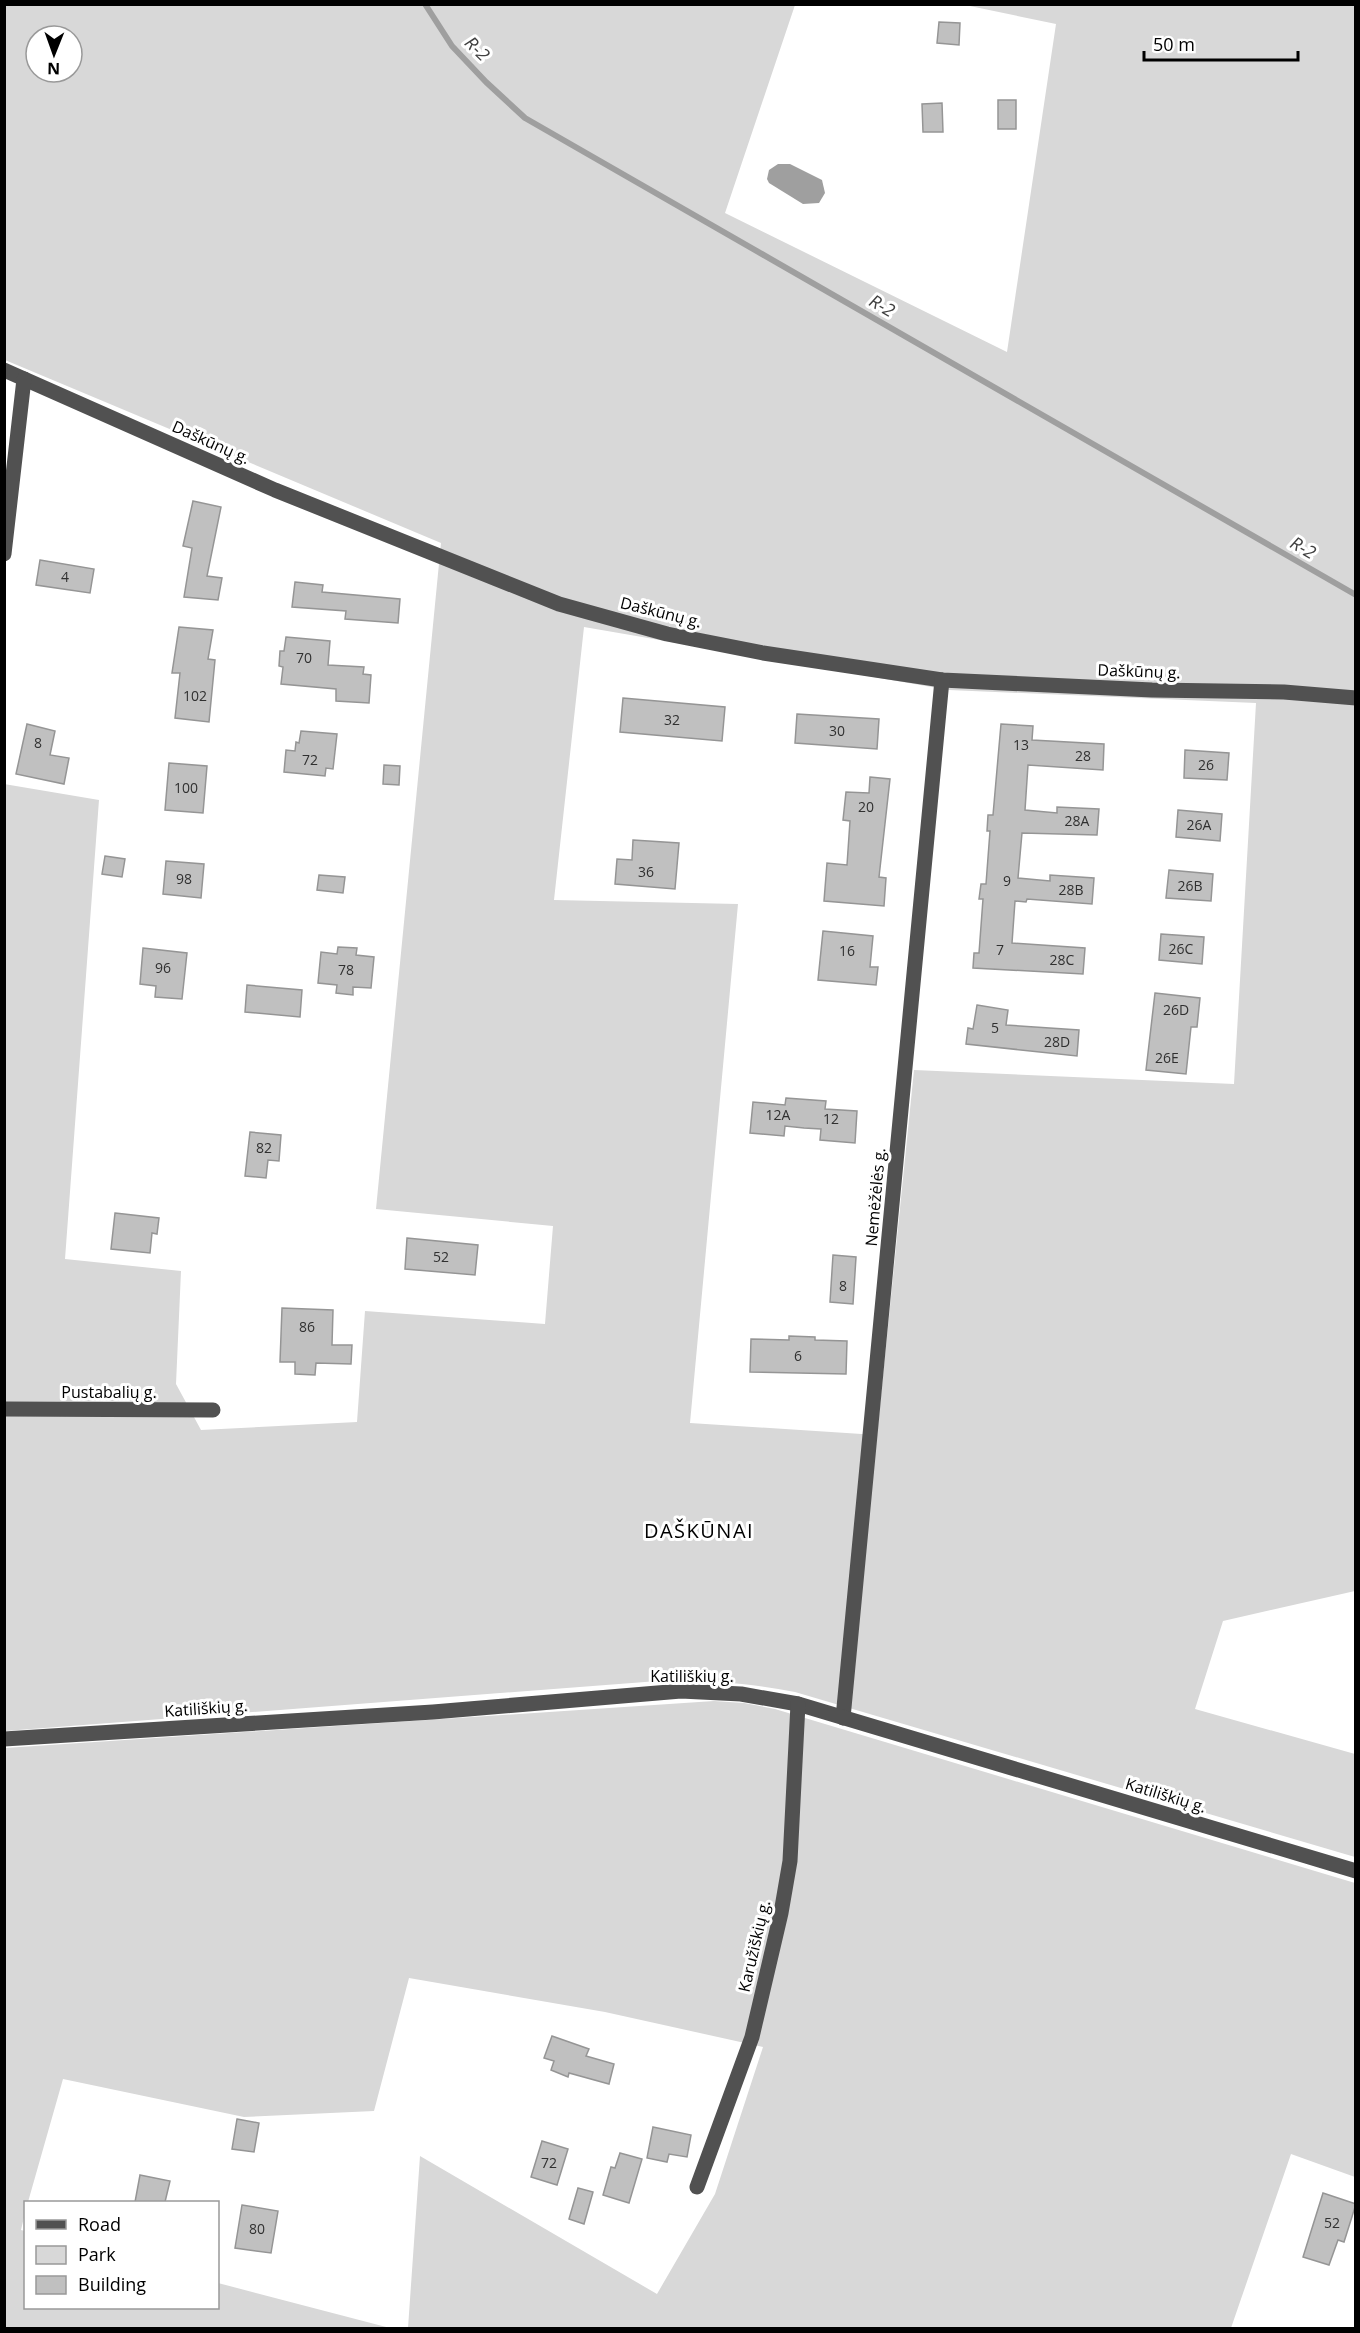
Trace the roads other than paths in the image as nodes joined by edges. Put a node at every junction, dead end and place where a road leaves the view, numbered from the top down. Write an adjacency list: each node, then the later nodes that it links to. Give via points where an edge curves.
1 (4, 370): 2 (street, Daškūnų g.)
2 (24, 379): 3 (street); 4 (street, Daškūnų g., via 275,490 559,604 667,634 752,651)
3 (4, 554)
4 (942, 680): 5 (street, Daškūnų g.); 9 (street, Nemėžėlės g.)
5 (1356, 698)
6 (4, 1409): 7 (street, Pustabalių g.)
7 (213, 1410)
8 (798, 1704): 9 (street, Katiliškių g.); 10 (street, Katiliškių g., via 741,1694 681,1691 433,1712); 12 (street, Karužiškių g., via 790,1861 781,1913 752,2037)
9 (843, 1718): 11 (street, Katiliškių g.)
10 (4, 1739)
11 (1356, 1871)
12 (697, 2187)

